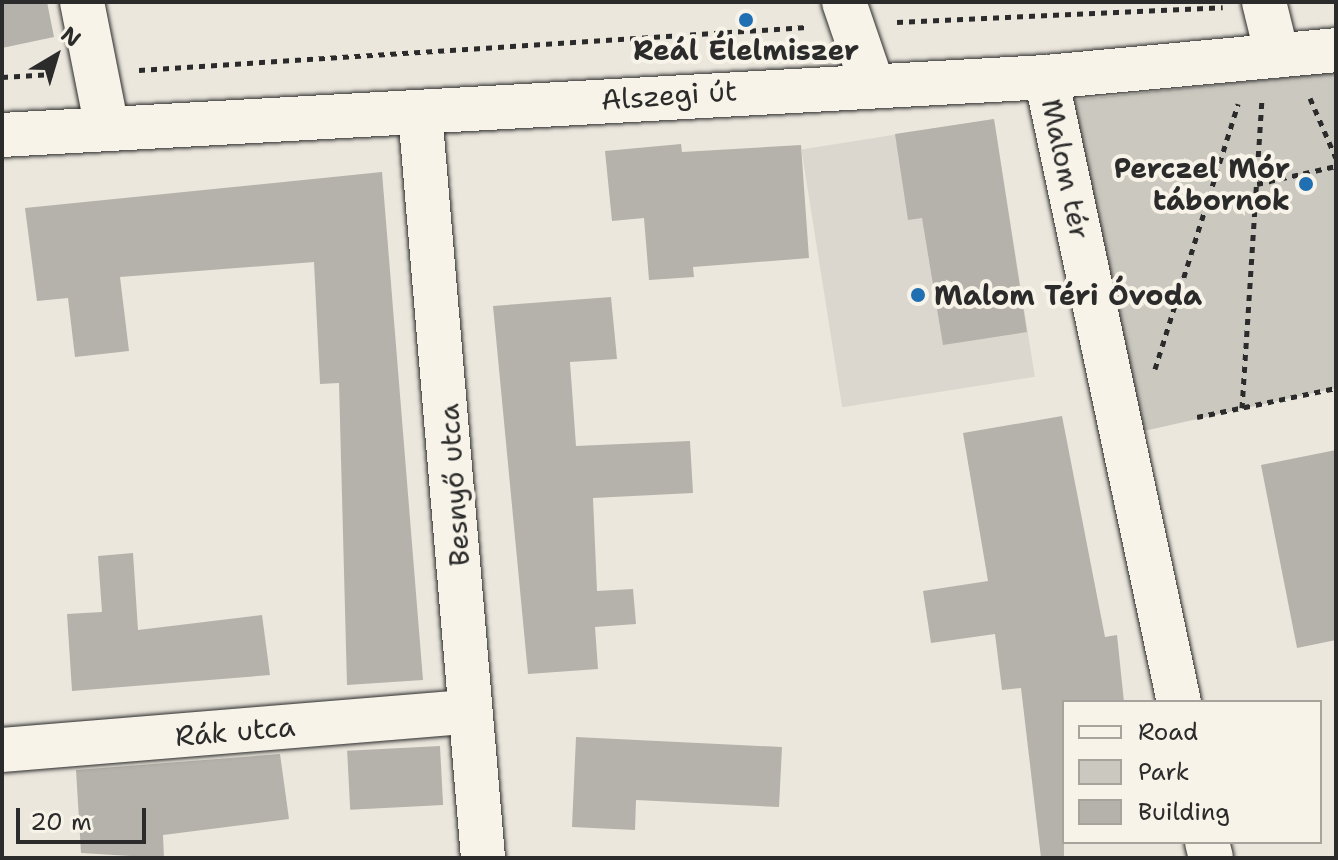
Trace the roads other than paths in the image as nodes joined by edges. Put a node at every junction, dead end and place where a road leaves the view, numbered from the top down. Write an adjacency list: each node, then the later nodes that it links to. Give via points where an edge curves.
1 (82, 2): 9 (street)
2 (1264, 4): 5 (street)
3 (848, 13): 7 (street)
4 (1336, 50): 5 (street, Alszegi út)
5 (1269, 74): 6 (street, Alszegi út)
6 (1046, 77): 7 (street, Alszegi út); 11 (street, Malom tér)
7 (871, 81): 8 (street, Alszegi út)
8 (420, 112): 9 (street, Alszegi út); 12 (street, Besnyő utca, via 450,411)
9 (107, 128): 10 (street, Alszegi út)
10 (2, 135)
11 (1179, 700)
12 (468, 712): 13 (street, Rák utca); 14 (street, Besnyő utca)
13 (2, 750)
14 (483, 858)

